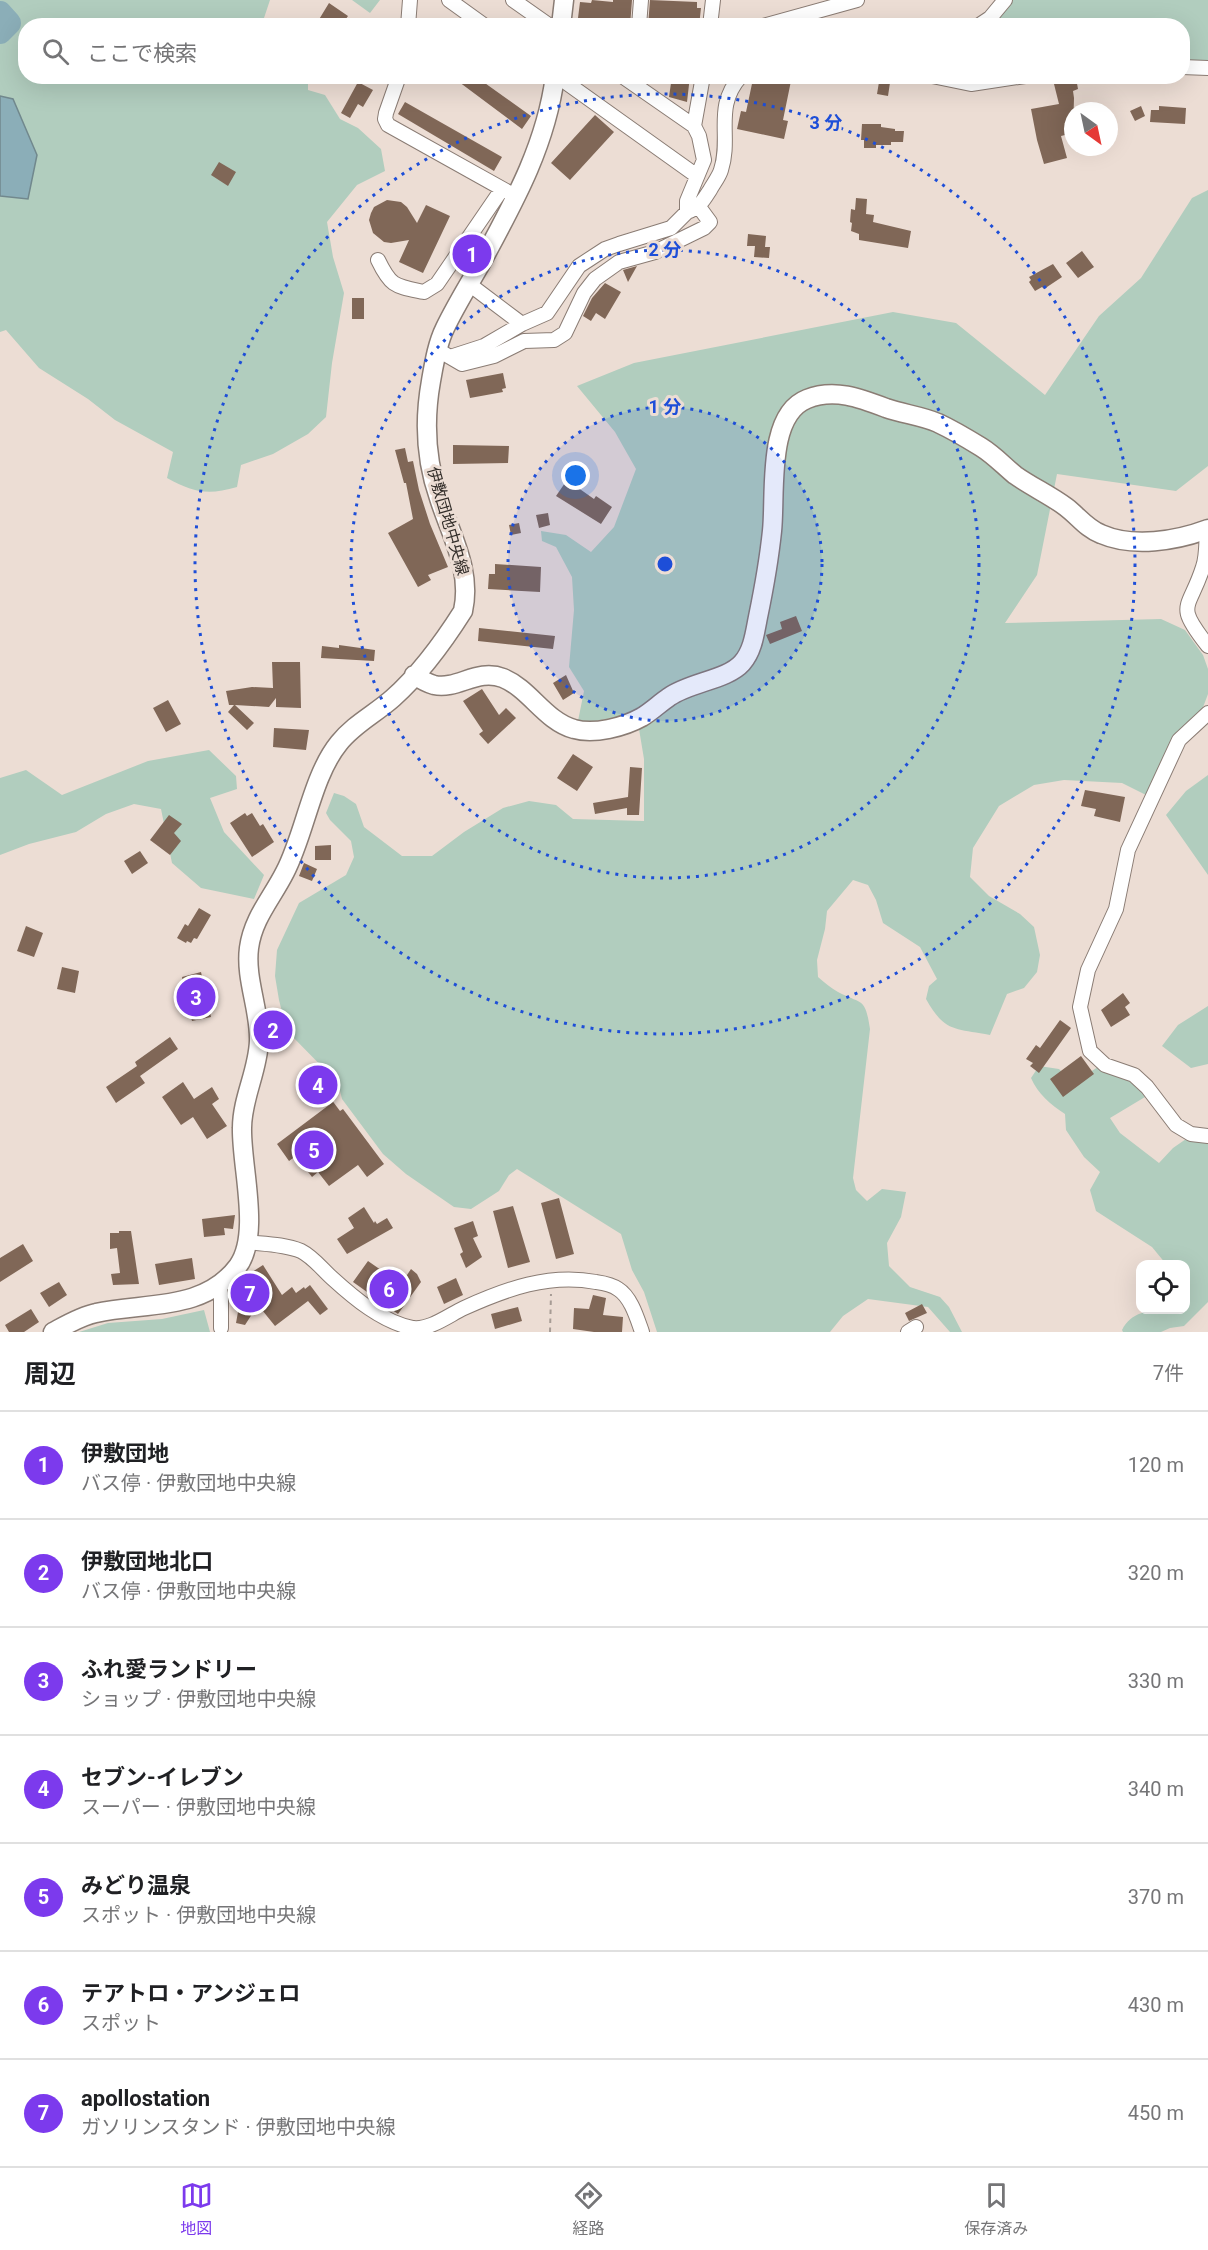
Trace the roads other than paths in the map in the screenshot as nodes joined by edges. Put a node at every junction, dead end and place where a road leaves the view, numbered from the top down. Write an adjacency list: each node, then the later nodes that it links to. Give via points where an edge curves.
1 (410, 0): 9 (street)
2 (449, 0): 10 (street)
3 (513, 0): 11 (street)
4 (564, 0): 12 (street)
5 (642, 0): 13 (street)
6 (713, 0): 14 (street)
7 (857, 0): 15 (street)
8 (1005, 0): 16 (street)
9 (409, 18)
10 (474, 18)
11 (539, 18)
12 (562, 18)
13 (640, 18)
14 (714, 18)
15 (792, 18)
16 (990, 18)
17 (1190, 67): 18 (street)
18 (1208, 68)
19 (396, 84): 27 (street, via 386,113 388,125)
20 (555, 84): 27 (street, 伊敷団地中央線, via 540,144)
21 (567, 84): 26 (street)
22 (636, 84): 25 (street)
23 (702, 84): 25 (street)
24 (735, 84): 28 (street, via 727,96 723,115 725,152 721,171)
25 (694, 126): 26 (street, via 704,160)
26 (697, 176): 28 (street, via 687,201)
27 (509, 193): 29 (street, via 437,284 424,292 388,281); 30 (street, 伊敷団地中央線)
28 (693, 209): 31 (street, via 671,228 612,247 579,266 547,313); 32 (street, via 710,222 655,252 619,262 595,279 565,333 554,339 525,340 494,356 462,364)
29 (378, 260)
30 (469, 284): 31 (street); 32 (street, 伊敷団地中央線, via 444,330)
31 (522, 324): 32 (street, via 484,346)
32 (444, 354): 35 (street, 伊敷団地中央線, via 428,407 428,448 438,496 463,564 466,596 455,624)
33 (1208, 530): 34 (street, via 1204,566 1187,603 1189,622); 35 (street, via 1172,539 1136,541 1099,534 984,449 937,423 842,393 820,395 804,400 794,409 778,442 765,581 749,654 741,665 682,688 630,723 590,731 564,726 505,678 477,675 435,685)
34 (1208, 646)
35 (414, 675): 38 (street, 伊敷団地中央線, via 338,745 318,785 285,873 253,931 249,967 259,1042 243,1110 242,1144 250,1215)
36 (1208, 712): 37 (street, via 1179,740 1128,850 1116,909 1089,970 1080,1007 1090,1051 1105,1065 1134,1075 1176,1125 1191,1134)
37 (1208, 1136)
38 (246, 1242): 39 (street, 伊敷団地中央線, via 240,1264); 42 (street, via 302,1252 363,1303 390,1321 416,1328 502,1291 551,1279 582,1279 619,1289 631,1305)
39 (219, 1284): 40 (street); 41 (street, 伊敷団地中央線, via 172,1303 93,1313)
40 (221, 1328)
41 (53, 1332)
42 (642, 1332)

